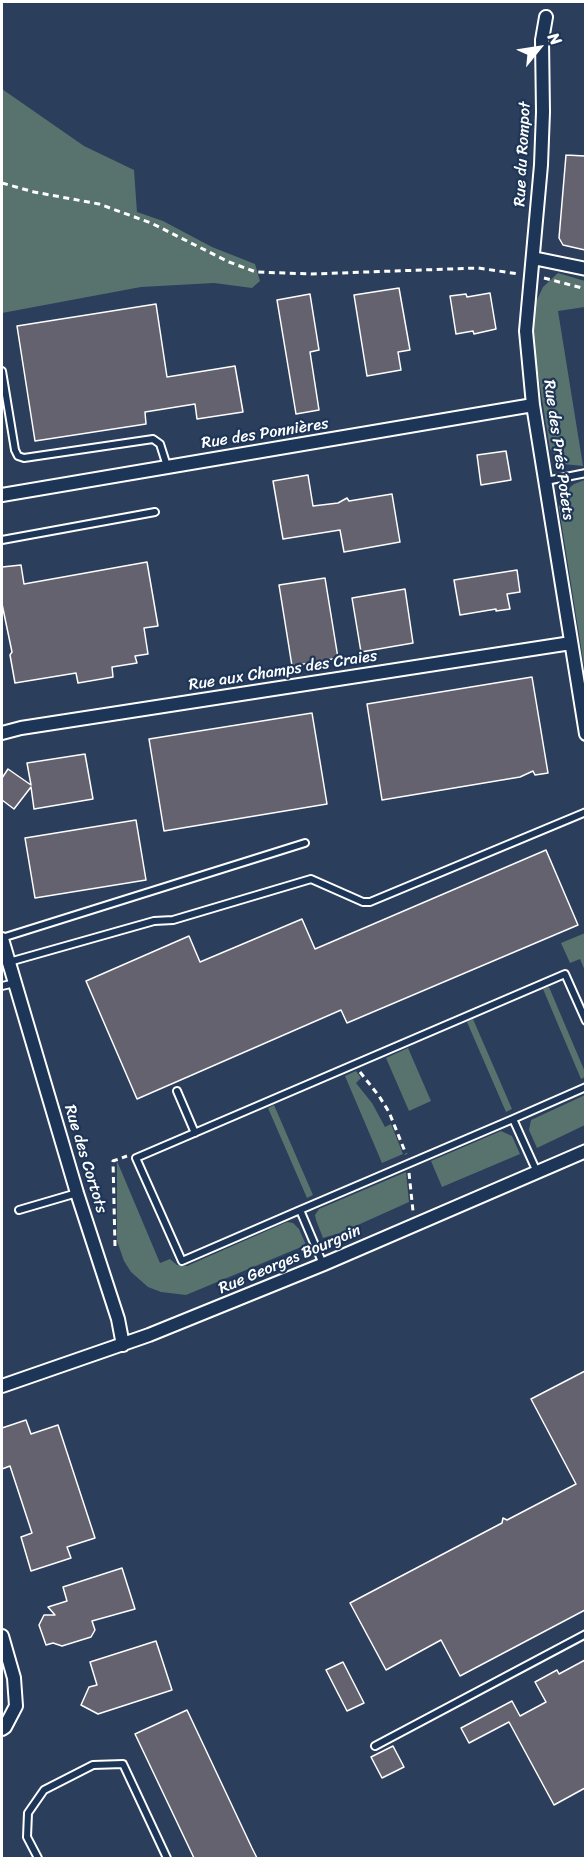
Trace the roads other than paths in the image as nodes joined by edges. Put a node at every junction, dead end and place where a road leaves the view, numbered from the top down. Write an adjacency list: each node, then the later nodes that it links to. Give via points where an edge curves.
1 (546, 16): 2 (street, Rue du Rompot, via 542,40 541,165)
2 (532, 258): 3 (street); 4 (street, Rue du Rompot)
3 (585, 269)
4 (531, 276): 6 (street, Rue des Prés Potets, via 525,331)
5 (2, 371): 7 (lane, via 18,456 153,439 160,444)
6 (533, 405): 7 (street, Rue des Ponnières); 9 (street, Rue des Prés Potets)
7 (167, 466): 10 (street, Rue des Ponnières)
8 (585, 473): 9 (lane)
9 (545, 481): 13 (street, Rue des Prés Potets)
10 (2, 495)
11 (155, 512): 12 (lane)
12 (2, 540)
13 (571, 643): 14 (street, Rue aux Champs des Craies); 15 (street, Rue des Prés Potets)
14 (2, 734)
15 (585, 734)
16 (585, 812): 19 (lane, via 370,902 311,879 173,920 154,921)
17 (305, 843): 18 (lane)
18 (2, 938): 19 (street, Rue des Cortots)
19 (8, 962): 20 (street, Rue des Cortots)
20 (15, 983): 21 (lane); 29 (street, Rue des Cortots)
21 (2, 986)
22 (585, 1021): 26 (lane, via 565,974)
23 (585, 1087): 25 (lane)
24 (177, 1091): 26 (lane)
25 (513, 1119): 28 (lane); 31 (lane)
26 (195, 1132): 31 (lane, via 136,1158 182,1261)
27 (585, 1151): 28 (street, Rue Georges Bourgoin)
28 (537, 1172): 32 (street, Rue Georges Bourgoin)
29 (77, 1193): 30 (lane); 33 (street, Rue des Cortots)
30 (20, 1210)
31 (300, 1210): 32 (lane)
32 (324, 1264): 33 (street, Rue Georges Bourgoin)
33 (123, 1345): 34 (street, Rue Georges Bourgoin)
34 (2, 1386)
35 (585, 1634): 38 (lane)
36 (2, 1636): 37 (street, via 14,1678 16,1706)
37 (2, 1729)
38 (375, 1746)
39 (38, 1858): 40 (lane, via 27,1837 28,1813 44,1790 93,1765 123,1764)
40 (167, 1858)

